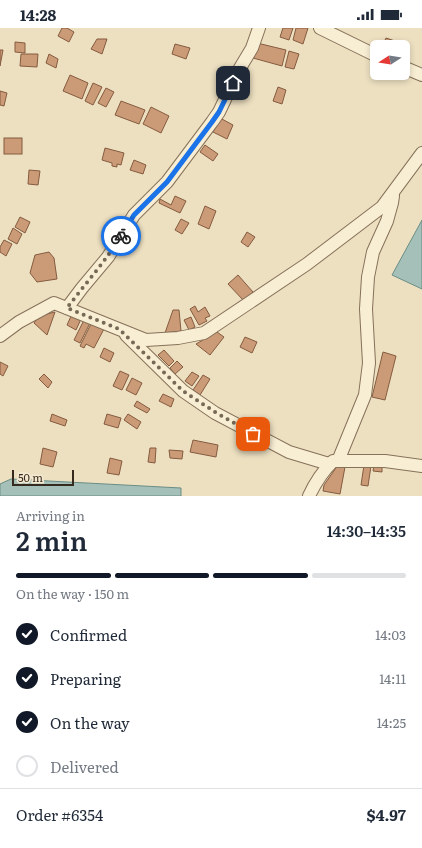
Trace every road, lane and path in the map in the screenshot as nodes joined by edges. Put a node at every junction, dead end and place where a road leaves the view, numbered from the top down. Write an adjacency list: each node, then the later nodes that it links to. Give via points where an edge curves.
1 (259, 28): 8 (street, via 252,48 219,112 167,182 134,215 108,257)
2 (320, 28): 3 (street)
3 (370, 53)
4 (410, 70): 5 (street)
5 (422, 75)
6 (422, 153): 7 (street)
7 (393, 193): 9 (street, via 382,208 307,264 204,333 146,340); 11 (street, via 387,221 373,252 368,277 368,363 365,396)
8 (67, 308): 9 (street); 10 (street, via 54,303 19,322)
9 (119, 329): 11 (street, via 183,391 215,412 289,452)
10 (0, 336)
11 (334, 462): 12 (street, via 385,461); 13 (street, via 313,487)
12 (422, 466)
13 (309, 496)

